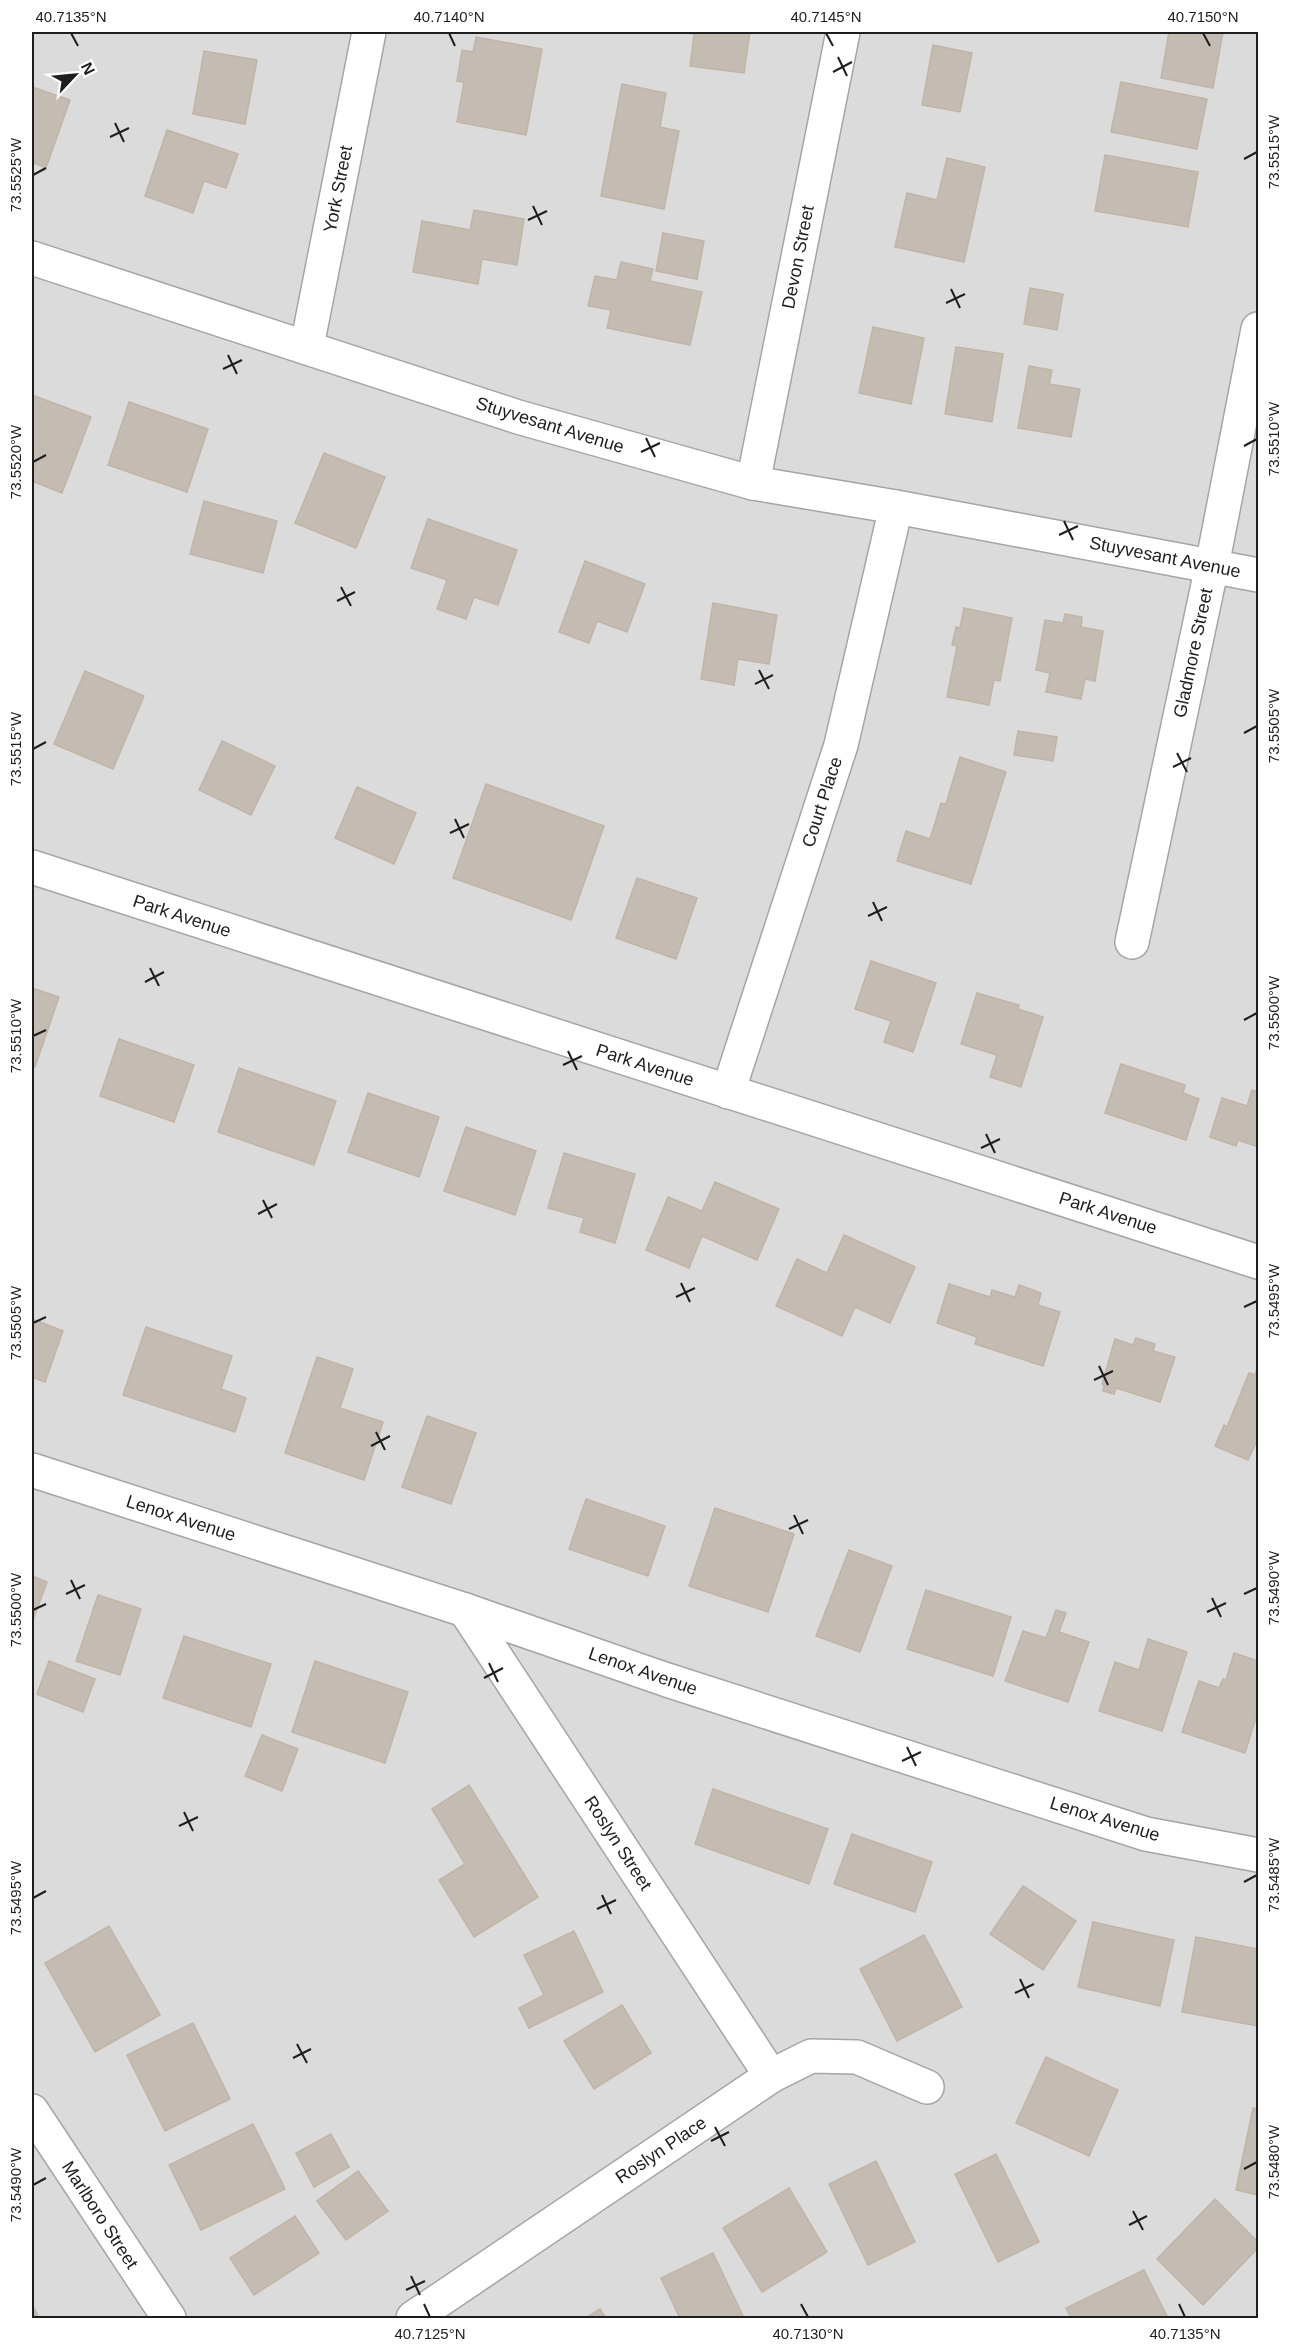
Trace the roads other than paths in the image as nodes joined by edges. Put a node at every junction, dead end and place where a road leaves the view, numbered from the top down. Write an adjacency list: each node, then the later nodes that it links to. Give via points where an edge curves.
1 (369, 32): 5 (street, York Street)
2 (843, 32): 6 (street, Devon Street)
3 (32, 258): 5 (street, Stuyvesant Avenue)
4 (1258, 328): 8 (street, Gladmore Street)
5 (307, 346): 6 (street, Stuyvesant Avenue, via 518,417)
6 (753, 483): 7 (street, Stuyvesant Avenue)
7 (896, 507): 8 (street, Stuyvesant Avenue); 12 (street, Court Place, via 841,745)
8 (1212, 566): 9 (street, Stuyvesant Avenue); 11 (street, Gladmore Street)
9 (1258, 575)
10 (32, 867): 12 (street, Park Avenue)
11 (1132, 942)
12 (728, 1092): 13 (street, Park Avenue)
13 (1258, 1262)
14 (32, 1470): 15 (street, Lenox Avenue)
15 (465, 1610): 16 (street, Lenox Avenue, via 667,1680 1146,1834); 17 (street, Roslyn Street)
16 (1258, 1855)
17 (771, 2076): 18 (street, Roslyn Place, via 811,2056 857,2057); 21 (street, Roslyn Place)
18 (927, 2087)
19 (32, 2111): 20 (street, Marlboro Street)
20 (169, 2319)
21 (413, 2319)

